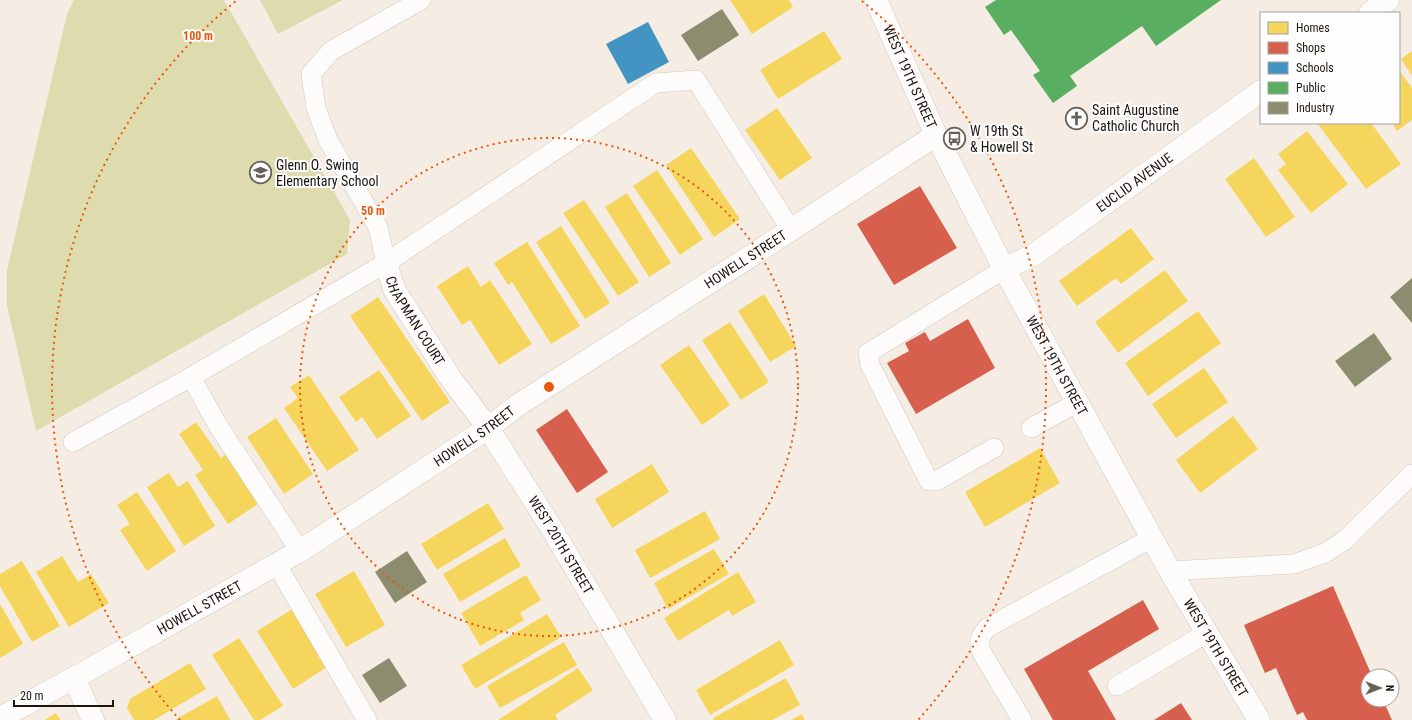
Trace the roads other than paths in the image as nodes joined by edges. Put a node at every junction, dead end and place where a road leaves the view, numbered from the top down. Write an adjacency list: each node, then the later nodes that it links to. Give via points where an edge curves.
1 (421, 0): 8 (lane, via 331,51 311,74 316,108 328,140 378,227)
2 (876, 0): 6 (street, WEST 19TH STREET)
3 (1388, 0): 4 (street)
4 (1371, 12)
5 (1260, 92): 9 (street, EUCLID AVENUE, via 1035,254)
6 (936, 135): 7 (street, HOWELL STREET); 9 (street, WEST 19TH STREET)
7 (790, 230): 8 (lane, via 696,80 656,84); 13 (street, HOWELL STREET, via 518,405)
8 (386, 263): 10 (street, CHAPMAN COURT, via 394,289); 11 (lane)
9 (1004, 269): 12 (street, WEST 19TH STREET); 16 (lane, via 868,353 870,365 929,481 936,481)
10 (449, 376): 13 (street, WEST 20TH STREET)
11 (191, 377): 15 (lane); 19 (lane, via 217,424)
12 (1078, 402): 14 (lane); 18 (street, WEST 19TH STREET)
13 (488, 428): 19 (street, HOWELL STREET); 28 (street, WEST 20TH STREET, via 549,524)
14 (1031, 428)
15 (73, 442)
16 (994, 448)
17 (1412, 474): 21 (lane, via 1345,540 1325,553 1294,564)
18 (1152, 538): 21 (street, WEST 19TH STREET); 29 (lane, via 987,628 980,635 978,644 982,653)
19 (300, 551): 20 (street, HOWELL STREET)
20 (276, 565): 23 (street, HOWELL STREET); 27 (lane)
21 (1170, 571): 22 (street, WEST 19TH STREET)
22 (1207, 633): 24 (lane); 30 (street, WEST 19TH STREET)
23 (74, 678): 25 (street, HOWELL STREET); 26 (street)
24 (1117, 686)
25 (0, 718)
26 (93, 720)
27 (367, 720)
28 (665, 720)
29 (1022, 720)
30 (1258, 720)

